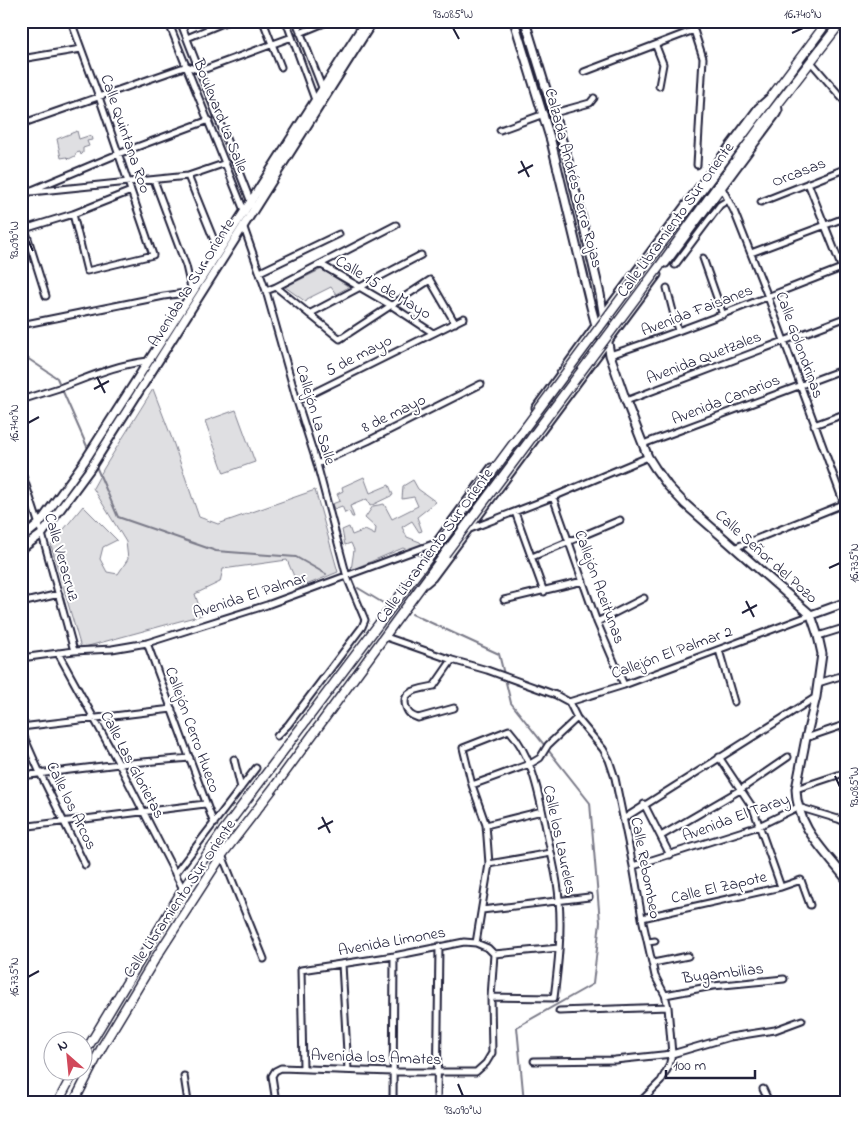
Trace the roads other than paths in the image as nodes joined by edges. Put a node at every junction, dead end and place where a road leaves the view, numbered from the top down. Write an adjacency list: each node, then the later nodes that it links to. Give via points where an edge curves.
1 (71, 21): 24 (street, Calle Quintana Roo)
2 (113, 21): 17 (street)
3 (168, 21): 27 (street, Boulevard La Salle)
4 (180, 21): 21 (street, Boulevard La Salle)
5 (228, 21): 21 (street)
6 (263, 21): 22 (street)
7 (286, 21): 20 (street)
8 (296, 21): 19 (street)
9 (329, 21): 19 (street)
10 (366, 21): 32 (main road, Avenida 9a Sur Oriente)
11 (373, 21): 32 (main road, Avenida 9a Sur Oriente)
12 (514, 21): 41 (main road, Calzada Andrés Serra Rojas)
13 (525, 21): 39 (main road, Calzada Andrés Serra Rojas)
14 (691, 21): 18 (street)
15 (828, 21): 35 (main road, Calle Libramiento Sur Oriente)
16 (842, 21): 26 (main road, Calle Libramiento Sur Oriente)
17 (100, 23)
18 (694, 30): 23 (street); 49 (street, via 703,58)
19 (300, 33): 32 (street)
20 (292, 37): 22 (street); 36 (street)
21 (187, 38): 29 (street, Boulevard La Salle)
22 (272, 45): 28 (street); 29 (street)
23 (656, 46): 30 (street); 31 (street, via 663,64)
24 (81, 49): 25 (street); 33 (street, Calle Quintana Roo)
25 (21, 58)
26 (811, 62): 37 (main road, Calle Libramiento Sur Oriente); 38 (street)
27 (187, 66): 29 (street); 33 (street); 42 (street, Boulevard La Salle)
28 (282, 67)
29 (200, 71): 58 (street, Boulevard La Salle)
30 (584, 72)
31 (659, 86)
32 (324, 92): 36 (main road, Avenida 9a Sur Oriente); 40 (main road, Avenida 9a Sur Oriente)
33 (99, 96): 43 (street); 47 (street, Calle Quintana Roo)
34 (594, 98): 39 (street)
35 (770, 99): 88 (street, via 758,107); 129 (main road, Calle Libramiento Sur Oriente, bridge)
36 (315, 100): 40 (main road, Avenida 9a Sur Oriente)
37 (778, 104): 55 (street, via 777,114); 135 (main road, Calle Libramiento Sur Oriente, bridge)
38 (847, 104)
39 (554, 112): 45 (main road, Calzada Andrés Serra Rojas)
40 (310, 114): 58 (main road, Avenida 9a Sur Oriente); 61 (main road, Avenida 9a Sur Oriente)
41 (544, 114): 44 (street); 46 (main road, Calzada Andrés Serra Rojas)
42 (209, 120): 47 (street); 48 (street, Boulevard La Salle)
43 (21, 124)
44 (500, 130)
45 (562, 138): 46 (main road); 88 (main road, Calzada Andrés Serra Rojas)
46 (551, 141): 94 (main road, Calzada Andrés Serra Rojas)
47 (118, 154): 53 (street, Calle Quintana Roo); 57 (street)
48 (226, 163): 51 (street); 62 (street, Boulevard La Salle)
49 (697, 165)
50 (847, 168): 54 (street, Orcasas)
51 (188, 176): 52 (street); 71 (street)
52 (154, 180): 53 (street); 84 (street, via 186,266)
53 (128, 182): 56 (street, Calle Quintana Roo); 57 (street)
54 (808, 183): 60 (street, Orcasas); 68 (street)
55 (722, 188): 59 (street, Calle Golondrinas); 101 (street)
56 (131, 191): 63 (street); 63 (street, Calle Quintana Roo, via 153,255 87,271)
57 (24, 192)
58 (251, 200): 61 (street, Boulevard La Salle); 62 (main road, Avenida 9a Sur Oriente)
59 (728, 200): 72 (street, Calle Golondrinas); 76 (street, via 720,205)
60 (761, 202)
61 (254, 210): 66 (main road, Avenida 9a Sur Oriente)
62 (244, 211): 66 (main road, Avenida 9a Sur Oriente)
63 (73, 214): 69 (street)
64 (21, 216): 69 (street)
65 (847, 217): 68 (street)
66 (244, 222): 71 (main road, Avenida 9a Sur Oriente); 78 (street, Callejón La Salle); 97 (main road, Avenida 9a Sur Oriente)
67 (396, 224): 75 (street)
68 (825, 225): 72 (street); 77 (street)
69 (24, 230): 85 (street)
70 (339, 234): 78 (street)
71 (218, 250): 84 (main road, Avenida 9a Sur Oriente)
72 (751, 253): 86 (street, Calle Golondrinas)
73 (421, 255): 81 (street)
74 (703, 258): 90 (street)
75 (320, 264): 80 (street); 81 (street, Calle 15 de Mayo)
76 (675, 265)
77 (844, 266): 79 (street); 86 (street, Avenida Faisanes)
78 (260, 272): 83 (street, Callejón La Salle)
79 (847, 282)
80 (276, 286): 83 (street); 89 (street)
81 (360, 288): 87 (street, Calle 15 de Mayo); 89 (street)
82 (667, 288): 98 (street)
83 (266, 291): 107 (street, Callejón La Salle)
84 (192, 292): 95 (street); 96 (main road, Avenida 9a Sur Oriente)
85 (46, 296)
86 (768, 297): 90 (street, Avenida Faisanes); 100 (street, Calle Golondrinas)
87 (392, 306): 89 (street, via 340,339); 93 (street, via 430,280); 99 (street, Calle 15 de Mayo)
88 (604, 313): 94 (street); 101 (main road, Calzada Andrés Serra Rojas)
89 (309, 314)
90 (723, 315): 98 (street, Avenida Faisanes)
91 (847, 317): 100 (street, Avenida Quetzales)
92 (464, 318): 93 (street, 5 de mayo)
93 (455, 323): 99 (street, 5 de mayo)
94 (596, 323): 101 (main road, Calzada Andrés Serra Rojas); 129 (street)
95 (21, 325)
96 (170, 327): 97 (main road); 102 (main road, Avenida 9a Sur Oriente)
97 (177, 331): 125 (main road, Avenida 9a Sur Oriente, via 106,446)
98 (678, 331): 101 (street, Avenida Faisanes)
99 (433, 333): 107 (street, 5 de mayo)
100 (784, 342): 105 (street, Calle Golondrinas); 108 (street, Avenida Quetzales)
101 (607, 346): 108 (main road, Calle Señor del Pozo); 123 (street)
102 (148, 361): 106 (street, via 105,370); 122 (main road, Avenida 9a Sur Oriente, via 84,462)
103 (847, 368): 105 (street, Avenida Canarios)
104 (481, 384): 113 (street, 8 de mayo)
105 (800, 385): 110 (street, Calle Golondrinas); 111 (street, Avenida Canarios)
106 (21, 400)
107 (297, 401): 113 (street, Callejón La Salle)
108 (626, 401): 111 (main road, Calle Señor del Pozo)
109 (847, 413): 110 (street)
110 (814, 425): 118 (street, Calle Golondrinas)
111 (643, 444): 112 (main road, Calle Señor del Pozo)
112 (648, 457): 117 (street); 130 (main road, Calle Señor del Pozo, via 685,504)
113 (317, 464): 133 (street, Callejón La Salle)
114 (21, 470): 115 (street, Calle Veracruz)
115 (28, 491): 116 (street); 122 (street, Calle Veracruz)
116 (21, 493)
117 (553, 497): 119 (street); 128 (street, Callejón Aceitunas)
118 (845, 503): 120 (street, Calle Golondrinas); 130 (street)
119 (516, 512): 123 (street); 132 (street)
120 (847, 512)
121 (620, 520): 128 (street)
122 (39, 524): 125 (street, Calle Veracruz); 126 (main road, Avenida 9a Sur Oriente)
123 (471, 529): 124 (street); 135 (street, via 433,578)
124 (458, 533)
125 (42, 534): 131 (main road, Avenida 9a Sur Oriente); 137 (street, Calle Veracruz)
126 (21, 539)
127 (443, 540): 129 (street, Avenida El Palmar)
128 (569, 541): 132 (street); 134 (street, Callejón Aceitunas)
129 (435, 546): 133 (street, Avenida El Palmar); 203 (main road, Calle Libramiento Sur Oriente, via 421,570)
130 (734, 548): 142 (main road, Calle Señor del Pozo)
131 (21, 549)
132 (532, 557): 136 (street)
133 (344, 577): 147 (street, Avenida El Palmar); 165 (street, Callejón La Salle, via 353,589 365,620)
134 (583, 581): 136 (street); 143 (street, Callejón Aceitunas)
135 (422, 587): 146 (main road, Calle Libramiento Sur Oriente)
136 (544, 592): 139 (street)
137 (59, 594): 141 (street); 149 (street, Calle Veracruz)
138 (644, 598): 143 (street)
139 (504, 600)
140 (847, 602): 142 (main road)
141 (21, 603)
142 (811, 615): 145 (main road, Calle Señor del Pozo); 148 (street, Callejón El Palmar 2)
143 (597, 622): 155 (street, Callejón Aceitunas)
144 (847, 627): 145 (street)
145 (818, 636): 154 (main road, Calle Señor del Pozo, via 822,654)
146 (386, 637): 152 (street); 195 (main road, Calle Libramiento Sur Oriente)
147 (147, 643): 149 (street, Avenida El Palmar); 160 (street, Callejón Cerro Hueco)
148 (719, 650): 155 (street, Callejón El Palmar 2); 158 (street)
149 (74, 652): 150 (street, Avenida El Palmar)
150 (58, 653): 151 (street, Avenida El Palmar); 161 (street, Calle Las Glorietas)
151 (21, 658)
152 (452, 660): 157 (street); 159 (street, via 434,686 412,692 405,700 410,714 418,718)
153 (847, 674): 154 (street)
154 (818, 684): 156 (main road, Calle Señor del Pozo)
155 (624, 685): 157 (street, Callejón El Palmar 2)
156 (816, 696): 166 (main road, Calle Señor del Pozo); 167 (street)
157 (569, 702): 162 (street, Calle Rebombeo)
158 (734, 702)
159 (454, 708)
160 (172, 710): 161 (street); 169 (street, Callejón Cerro Hueco)
161 (93, 718): 164 (street); 171 (street, Calle Las Glorietas)
162 (577, 718): 172 (street, via 548,745 540,758); 186 (street, Calle Rebombeo, via 610,760)
163 (847, 724): 166 (street)
164 (21, 729): 175 (street, Calle los Arcos)
165 (277, 736)
166 (806, 738): 179 (main road, Calle Señor del Pozo)
167 (719, 757): 180 (street); 182 (street)
168 (788, 757): 180 (street)
169 (190, 758): 171 (street); 181 (street, Callejón Cerro Hueco)
170 (234, 759): 178 (street)
171 (119, 764): 175 (street); 184 (street, Calle Las Glorietas)
172 (530, 764): 177 (street); 177 (street, Calle los Laureles, via 517,739 509,730 503,732 463,748); 185 (street, Calle los Laureles)
173 (256, 768): 178 (street)
174 (847, 772): 179 (street)
175 (40, 773): 176 (street); 187 (street, Calle los Arcos)
176 (21, 776)
177 (472, 785): 190 (street)
178 (241, 788): 189 (street)
179 (796, 788): 183 (main road, Calle Señor del Pozo)
180 (740, 790): 191 (street, via 753,808); 193 (street)
181 (205, 804): 184 (street); 189 (street, Callejón Cerro Hueco)
182 (644, 804): 186 (street); 193 (street)
183 (798, 807): 188 (street, Avenida El Taray); 191 (street, Avenida El Taray); 201 (main road, Calle Señor del Pozo, via 818,846)
184 (143, 810): 187 (street); 200 (street, Calle Las Glorietas)
185 (542, 811): 190 (street); 194 (street, Calle los Laureles)
186 (623, 819): 199 (street, Calle Rebombeo)
187 (64, 822): 192 (street); 198 (street, Calle los Arcos)
188 (847, 823)
189 (214, 824): 200 (street)
190 (486, 825): 197 (street)
191 (759, 826): 196 (street, Avenida El Taray); 202 (street)
192 (21, 827)
193 (661, 836): 196 (street)
194 (551, 853): 197 (street); 205 (street, Calle los Laureles)
195 (222, 855): 217 (street); 237 (main road, Calle Libramiento Sur Oriente, via 140,983)
196 (670, 855): 199 (street, Avenida El Taray)
197 (489, 864): 207 (street)
198 (85, 865)
199 (633, 866): 208 (street, Calle Rebombeo)
200 (175, 874): 203 (street, Calle Las Glorietas)
201 (847, 880)
202 (781, 888): 206 (street, Calle El Zapote, via 801,880); 208 (street, Calle El Zapote)
203 (183, 889): 226 (main road, Calle Libramiento Sur Oriente)
204 (589, 897): 205 (street)
205 (559, 900): 207 (street); 213 (street, Calle los Laureles)
206 (810, 905)
207 (482, 910): 211 (street)
208 (642, 918): 210 (street, Calle Rebombeo)
209 (656, 941): 210 (street)
210 (648, 942): 218 (street, Calle Rebombeo)
211 (476, 943): 212 (street, Avenida Limones); 214 (street, Avenida Limones)
212 (439, 946): 215 (street, Avenida Limones); 232 (street)
213 (559, 948): 214 (street); 222 (street, Calle los Laureles, via 554,998)
214 (494, 954): 222 (street)
215 (394, 956): 219 (street, Avenida Limones); 231 (street)
216 (688, 956): 218 (street)
217 (264, 959)
218 (653, 963): 221 (street, Calle Rebombeo, via 654,976)
219 (342, 964): 229 (street, Avenida Limones, via 301,970); 230 (street)
220 (784, 979): 221 (street, Bugambilias, via 713,986)
221 (665, 995): 223 (street, Calle Rebombeo)
222 (491, 997): 232 (street, Avenida los Amates, via 492,1052 486,1063 476,1072)
223 (668, 1007): 224 (street); 227 (street, Calle Rebombeo)
224 (559, 1011)
225 (802, 1020): 227 (street)
226 (92, 1040)
227 (672, 1054): 228 (street, via 615,1060); 242 (street, Calle Rebombeo, via 661,1081)
228 (534, 1060)
229 (303, 1067): 230 (street, Avenida los Amates); 239 (street, Avenida los Amates, via 275,1071 272,1076)
230 (348, 1070): 231 (street, Avenida los Amates)
231 (392, 1072): 232 (street, Avenida los Amates); 240 (street)
232 (438, 1073): 241 (street)
233 (184, 1076): 238 (street)
234 (70, 1080): 236 (main road)
235 (763, 1090): 243 (street)
236 (58, 1102)
237 (74, 1102)
238 (188, 1102)
239 (276, 1102)
240 (393, 1102)
241 (437, 1102)
242 (640, 1102)
243 (769, 1102)

